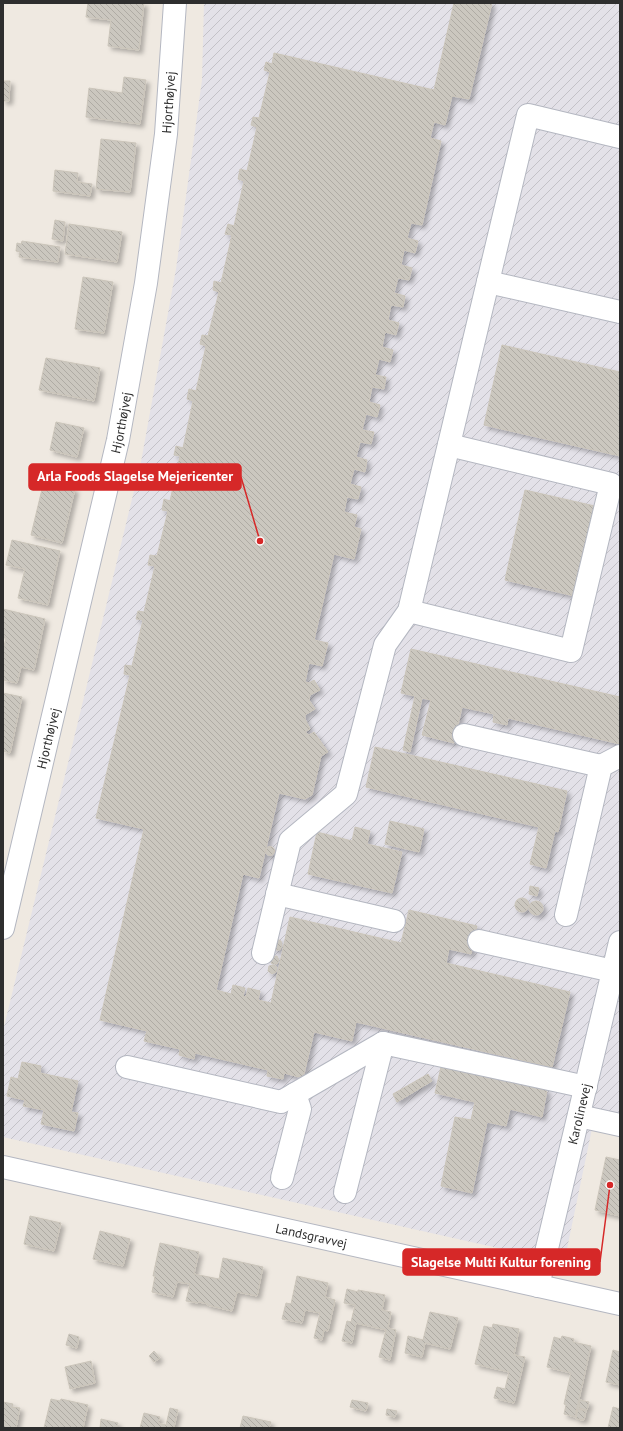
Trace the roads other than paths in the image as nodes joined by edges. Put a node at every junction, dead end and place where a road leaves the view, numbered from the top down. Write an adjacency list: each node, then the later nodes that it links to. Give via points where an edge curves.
1 (175, 3): 12 (street, Hjorthøjvej, via 166,134 146,283 118,440)
2 (620, 137): 3 (street, via 528,115)
3 (488, 282): 4 (street); 5 (street)
4 (620, 312)
5 (449, 445): 6 (street); 6 (street, via 610,484 571,651)
6 (409, 611): 9 (street, via 385,645 346,794 290,841)
7 (464, 734): 8 (street)
8 (611, 761): 10 (street)
9 (277, 894): 11 (street); 15 (street)
10 (566, 916)
11 (394, 921)
12 (3, 928)
13 (479, 941): 16 (street)
14 (620, 942): 16 (street, Karolinevej)
15 (263, 954)
16 (613, 971): 19 (street, Karolinevej)
17 (382, 1043): 19 (street); 20 (street); 25 (street)
18 (127, 1067): 20 (street, via 281,1102)
19 (586, 1087): 21 (street, Karolinevej)
20 (295, 1094): 24 (street, via 300,1109)
21 (579, 1116): 22 (street); 26 (street, Karolinevej)
22 (620, 1125)
23 (3, 1166): 26 (street, Landsgravvej)
24 (282, 1178)
25 (345, 1192)
26 (538, 1286): 27 (street, Landsgravvej)
27 (620, 1304)

